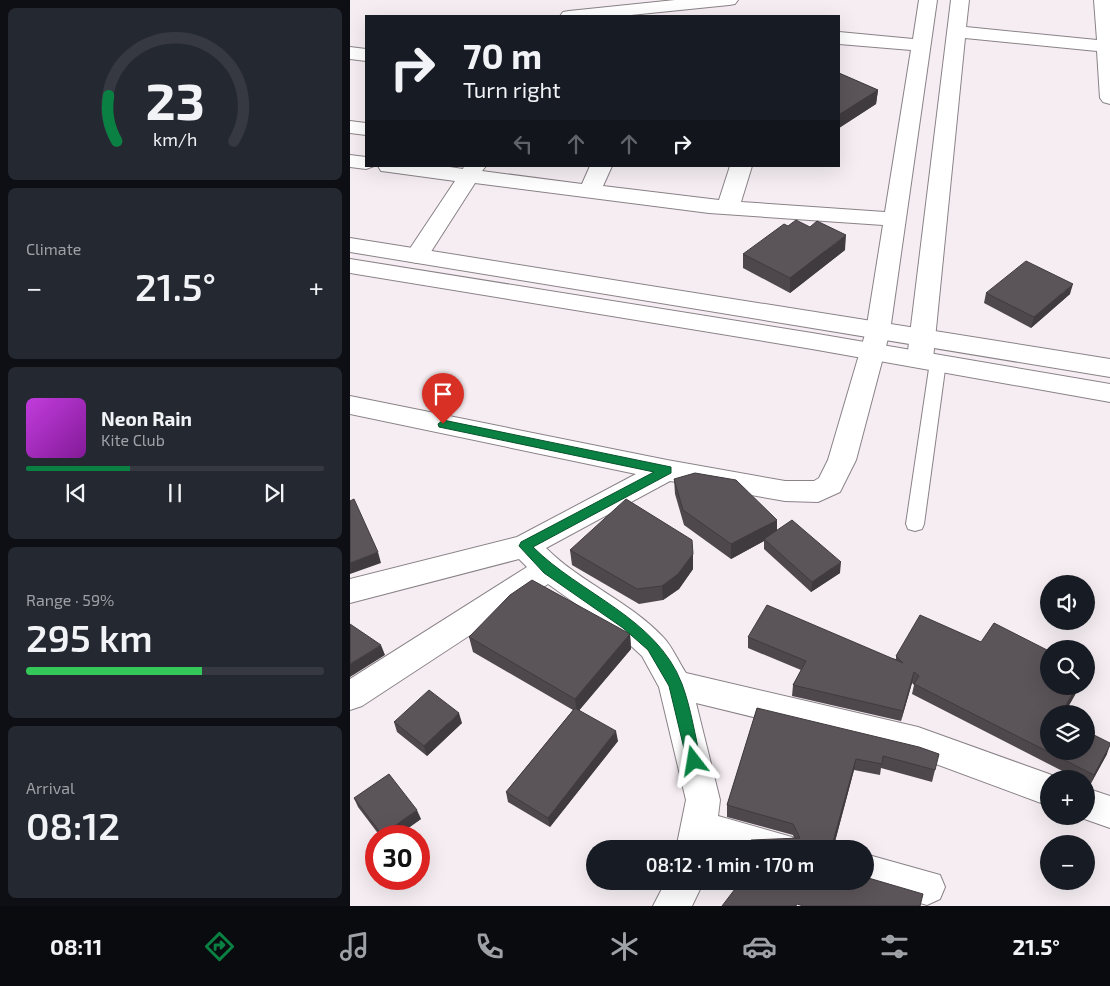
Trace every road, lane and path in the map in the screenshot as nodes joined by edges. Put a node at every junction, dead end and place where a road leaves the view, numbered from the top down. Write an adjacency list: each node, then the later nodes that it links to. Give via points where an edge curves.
1 (729, 0): 5 (street)
2 (928, 0): 8 (street)
3 (960, 0): 6 (street)
4 (1103, 0): 9 (street)
5 (580, 15)
6 (956, 32): 9 (street); 28 (street)
7 (840, 38): 8 (street)
8 (921, 45): 23 (street)
9 (1109, 47): 12 (street)
10 (350, 53): 11 (street)
11 (365, 55)
12 (1110, 98)
13 (350, 127): 14 (street)
14 (365, 129)
15 (350, 161): 16 (street)
16 (365, 163)
17 (403, 167): 20 (street)
18 (601, 167): 21 (street)
19 (741, 167): 22 (street)
20 (471, 172): 21 (street); 25 (street)
21 (589, 192): 22 (street)
22 (728, 207): 23 (street)
23 (895, 219): 27 (street)
24 (350, 245): 25 (street)
25 (417, 256): 27 (street)
26 (350, 266): 27 (street)
27 (875, 341): 28 (street); 32 (street, via 842,460 830,485 818,492 785,491)
28 (927, 353): 29 (street); 30 (street); 33 (lane)
29 (1110, 368)
30 (1110, 393)
31 (350, 405): 32 (street)
32 (667, 470): 34 (street)
33 (915, 524)
34 (525, 546): 35 (street); 36 (street)
35 (548, 569): 37 (street, via 628,624 653,647); 38 (street)
36 (350, 591)
37 (675, 684): 39 (street, via 918,742); 42 (street, via 703,800)
38 (350, 696)
39 (1040, 787)
40 (1095, 807): 41 (street)
41 (1110, 812)
42 (696, 838): 43 (street)
43 (711, 840)
44 (874, 873): 45 (street)
45 (927, 887)
46 (681, 890): 47 (street)
47 (672, 906)

